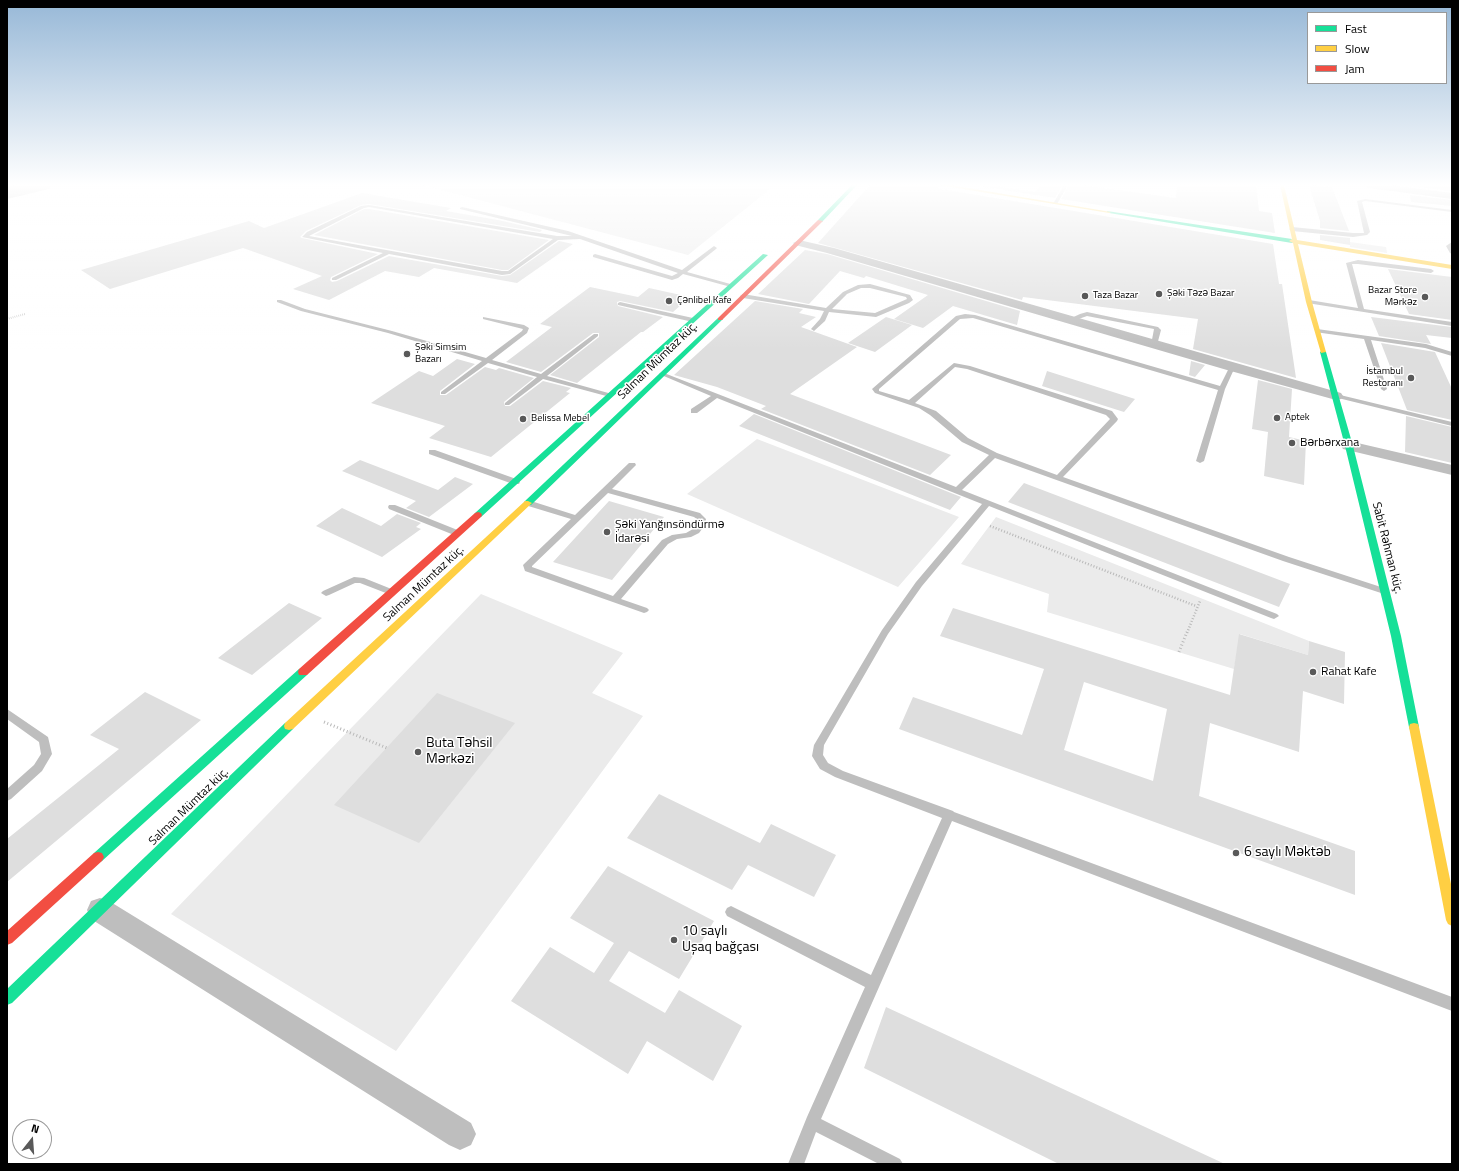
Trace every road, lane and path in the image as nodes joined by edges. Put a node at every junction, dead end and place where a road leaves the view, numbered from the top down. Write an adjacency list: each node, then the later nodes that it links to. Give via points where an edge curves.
1 (320, 240): 11 (lane)
2 (555, 240): 11 (lane, via 510,272 502,273)
3 (590, 240): 16 (lane)
4 (801, 240): 7 (main road, Salman Mümtaz küç.)
5 (1280, 240): 6 (main road)
6 (1295, 242): 14 (main road); 22 (main road, Sabit Rəhman küç.)
7 (798, 243): 19 (main road, Salman Mümtaz küç.); 38 (street, via 830,250)
8 (1452, 244): 12 (lane, via 1449,246)
9 (714, 248): 16 (lane)
10 (770, 250): 18 (main road)
11 (389, 252): 17 (lane)
12 (1452, 252)
13 (595, 256): 16 (lane, via 669,277 676,277)
14 (1452, 267)
15 (1431, 271): 24 (lane, via 1348,263)
16 (682, 272): 18 (lane)
17 (334, 279)
18 (731, 285): 19 (main road); 25 (main road)
19 (750, 289): 20 (main road, Salman Mümtaz küç.)
20 (743, 296): 26 (lane); 28 (main road, Salman Mümtaz küç.)
21 (279, 302): 40 (lane)
22 (1310, 302): 24 (lane); 34 (main road, Sabit Rəhman küç.)
23 (620, 304): 31 (lane)
24 (1361, 309): 32 (lane)
25 (703, 310): 28 (main road); 31 (main road)
26 (826, 310): 26 (lane, via 845,293 860,286 870,286 908,296 910,300 876,316); 33 (lane, via 823,320)
27 (25, 314): 30 (path)
28 (723, 315): 39 (main road, Salman Mümtaz küç.)
29 (485, 318): 43 (lane, via 522,326 526,328 525,332)
30 (7, 319)
31 (692, 320): 44 (main road)
32 (1452, 324)
33 (814, 330)
34 (1317, 331): 36 (lane); 46 (main road, Sabit Rəhman küç.)
35 (596, 335): 40 (lane)
36 (1367, 338): 37 (lane, via 1426,346); 42 (lane)
37 (1452, 354)
38 (1232, 368): 41 (lane); 46 (street)
39 (662, 374): 45 (lane); 62 (main road, Salman Mümtaz küç.)
40 (543, 377): 44 (lane); 48 (lane)
41 (1222, 389): 47 (lane, via 973,316 965,316 958,317 874,389); 54 (lane)
42 (1384, 389)
43 (443, 393)
44 (610, 395): 58 (main road)
45 (716, 396): 49 (lane); 60 (lane)
46 (1336, 396): 50 (lane); 51 (main road, Sabit Rəhman küç.)
47 (910, 403): 53 (lane, via 933,413 965,440); 57 (lane, via 954,365 968,366 1109,414 1114,419)
48 (507, 404)
49 (694, 411)
50 (1452, 424)
51 (1349, 446): 56 (street); 69 (main road, Sabit Rəhman küç.)
52 (432, 452): 58 (lane)
53 (994, 455): 57 (lane); 60 (lane)
54 (1200, 461)
55 (632, 465): 59 (lane)
56 (1452, 470)
57 (1058, 478): 69 (lane)
58 (516, 482): 61 (main road)
59 (606, 490): 65 (lane); 72 (lane, via 697,515 702,519 696,531 665,542)
60 (956, 491): 63 (lane)
61 (508, 496): 62 (main road); 67 (main road)
62 (528, 503): 65 (lane); 78 (main road, Salman Mümtaz küç.)
63 (987, 503): 75 (lane); 81 (lane, via 919,584 884,632 819,745 817,756 824,766 839,774)
64 (392, 507): 67 (lane)
65 (577, 518): 72 (lane, via 527,565 528,569)
66 (990, 526): 73 (path)
67 (457, 533): 68 (main road)
68 (391, 592): 70 (lane, via 361,580 354,580); 85 (main road)
69 (1385, 592): 84 (main road, Sabit Rəhman küç.)
70 (326, 593)
71 (1201, 598): 73 (path)
72 (615, 600): 74 (lane)
73 (1196, 606): 76 (path)
74 (644, 610)
75 (1274, 616)
76 (1179, 652)
77 (7, 713): 80 (lane, via 44,740 47,754 38,768)
78 (303, 713): 79 (path); 82 (main road, Salman Mümtaz küç.)
79 (386, 748)
80 (7, 796)
81 (949, 814): 86 (lane); 88 (lane)
82 (100, 910): 87 (main road, Salman Mümtaz küç.); 90 (street)
83 (731, 912): 86 (lane)
84 (1452, 920)
85 (8, 938)
86 (874, 984): 89 (lane)
87 (7, 998)
88 (1452, 1004)
89 (812, 1122): 91 (lane); 92 (lane)
90 (460, 1134)
91 (796, 1164)
92 (895, 1164)

